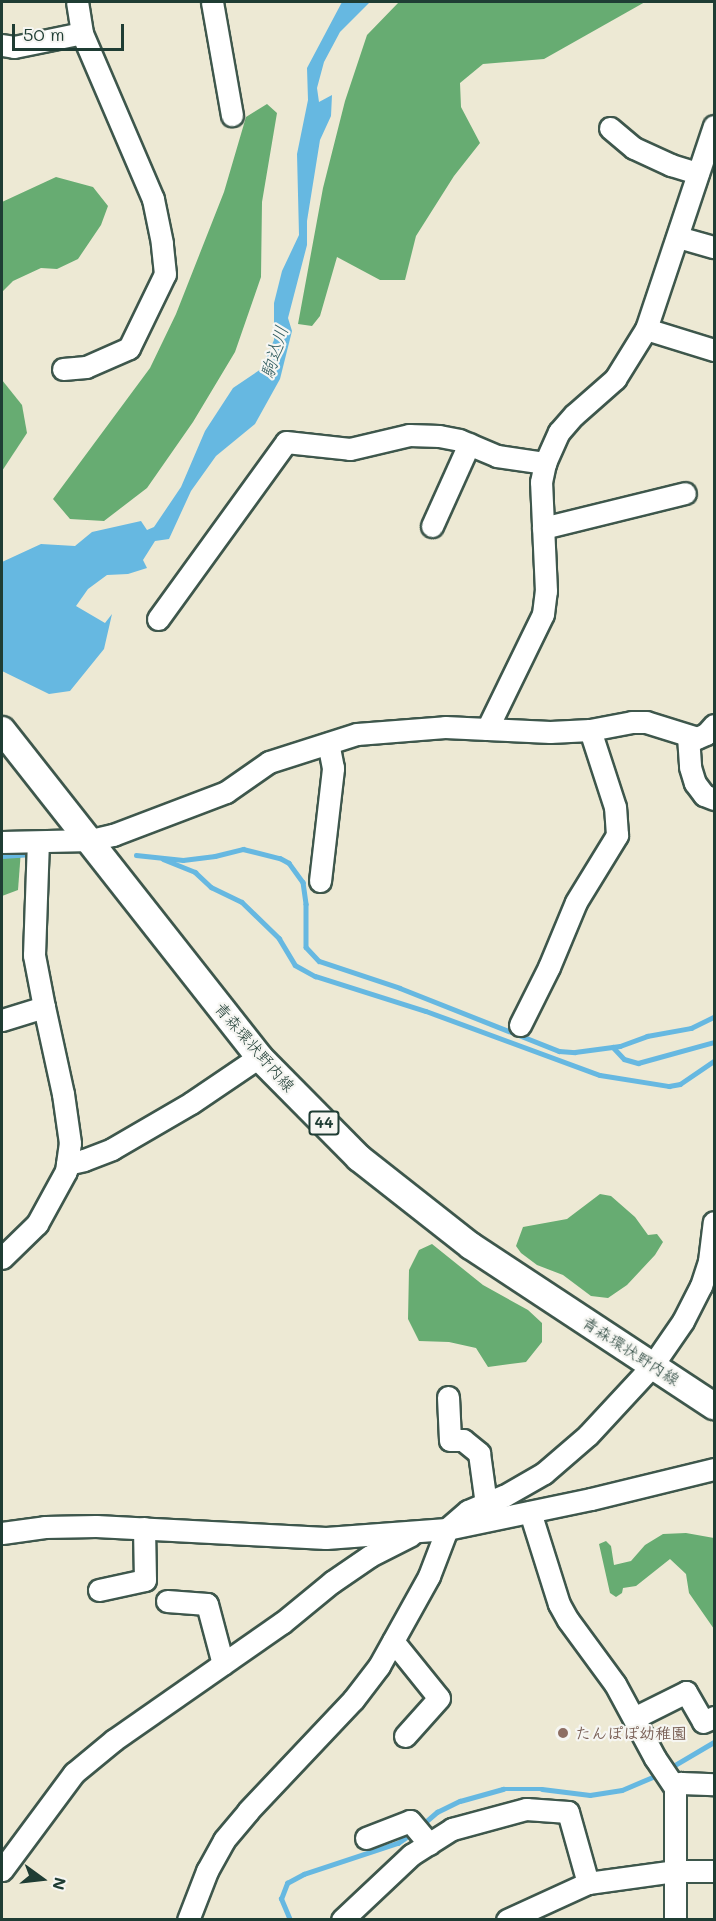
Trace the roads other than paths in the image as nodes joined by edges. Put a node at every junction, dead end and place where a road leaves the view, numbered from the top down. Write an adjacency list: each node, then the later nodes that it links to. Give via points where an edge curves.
1 (80, 2): 3 (street)
2 (212, 2): 5 (street)
3 (82, 33): 4 (street); 13 (street, via 153,199 165,274 129,348 86,367)
4 (2, 45)
5 (232, 115)
6 (714, 126): 8 (street)
7 (610, 128): 8 (street, via 634,148 671,165)
8 (705, 163): 9 (street)
9 (678, 237): 10 (street); 11 (street)
10 (714, 247)
11 (646, 329): 12 (street); 15 (street, via 615,379 558,432)
12 (714, 350)
13 (63, 369)
14 (468, 444): 15 (street, via 497,456); 17 (street); 19 (street, via 439,436 409,435 350,449 286,442)
15 (545, 463): 18 (street, via 541,482)
16 (685, 493): 18 (street)
17 (432, 526)
18 (543, 528): 21 (street, via 543,614)
19 (158, 619)
20 (714, 725): 24 (street, via 697,738)
21 (487, 729): 23 (street); 25 (street, via 402,729 357,734)
22 (2, 730): 27 (main road, 青森環状野内線 / 44)
23 (590, 730): 24 (street, via 646,722); 33 (street, via 615,807 616,835 576,902)
24 (688, 736): 26 (street, via 695,783 704,795)
25 (328, 743): 27 (street, via 269,762 226,792 207,800); 30 (street, via 333,768)
26 (714, 799)
27 (91, 840): 29 (street); 34 (main road, 青森環状野内線 / 44, via 110,870)
28 (2, 842): 29 (street)
29 (38, 842): 31 (street, via 34,955)
30 (320, 881)
31 (44, 1007): 32 (street); 35 (street, via 70,1143)
32 (2, 1020)
33 (520, 1025)
34 (259, 1057): 35 (street, via 191,1104 112,1149); 38 (main road, 青森環状野内線 / 44, via 359,1158 402,1194 471,1246)
35 (67, 1164): 37 (street, via 37,1224)
36 (714, 1222): 38 (street, via 709,1261 700,1286 683,1321)
37 (2, 1258)
38 (652, 1366): 40 (main road, 青森環状野内線 / 44); 42 (street, via 588,1435 544,1473)
39 (448, 1397): 42 (street, via 450,1440 464,1440 479,1453)
40 (714, 1406)
41 (714, 1469): 43 (street)
42 (486, 1504): 45 (street, via 468,1511)
43 (530, 1512): 45 (street); 53 (street, via 559,1604)
44 (144, 1528): 46 (street, via 326,1538); 47 (street, via 45,1527); 48 (street, via 145,1580)
45 (447, 1529): 46 (street); 50 (street, via 429,1576)
46 (419, 1531): 51 (street, via 370,1556)
47 (2, 1533)
48 (99, 1590)
49 (167, 1601): 51 (street, via 207,1604)
50 (393, 1641): 54 (street, via 439,1698); 63 (street, via 353,1700 224,1840)
51 (223, 1664): 59 (street, via 114,1740 74,1773)
52 (714, 1717): 53 (street, via 703,1722 686,1692)
53 (634, 1718): 56 (street)
54 (405, 1736)
55 (714, 1784): 56 (street, via 681,1783)
56 (675, 1788): 60 (street)
57 (422, 1835): 58 (street, via 410,1821); 62 (street, via 508,1811 568,1812); 64 (street, via 411,1855)
58 (366, 1838)
59 (2, 1870)
60 (674, 1871): 61 (street); 62 (street); 66 (street)
61 (714, 1871)
62 (588, 1883): 65 (street)
63 (188, 1920)
64 (342, 1920)
65 (507, 1920)
66 (675, 1920)

